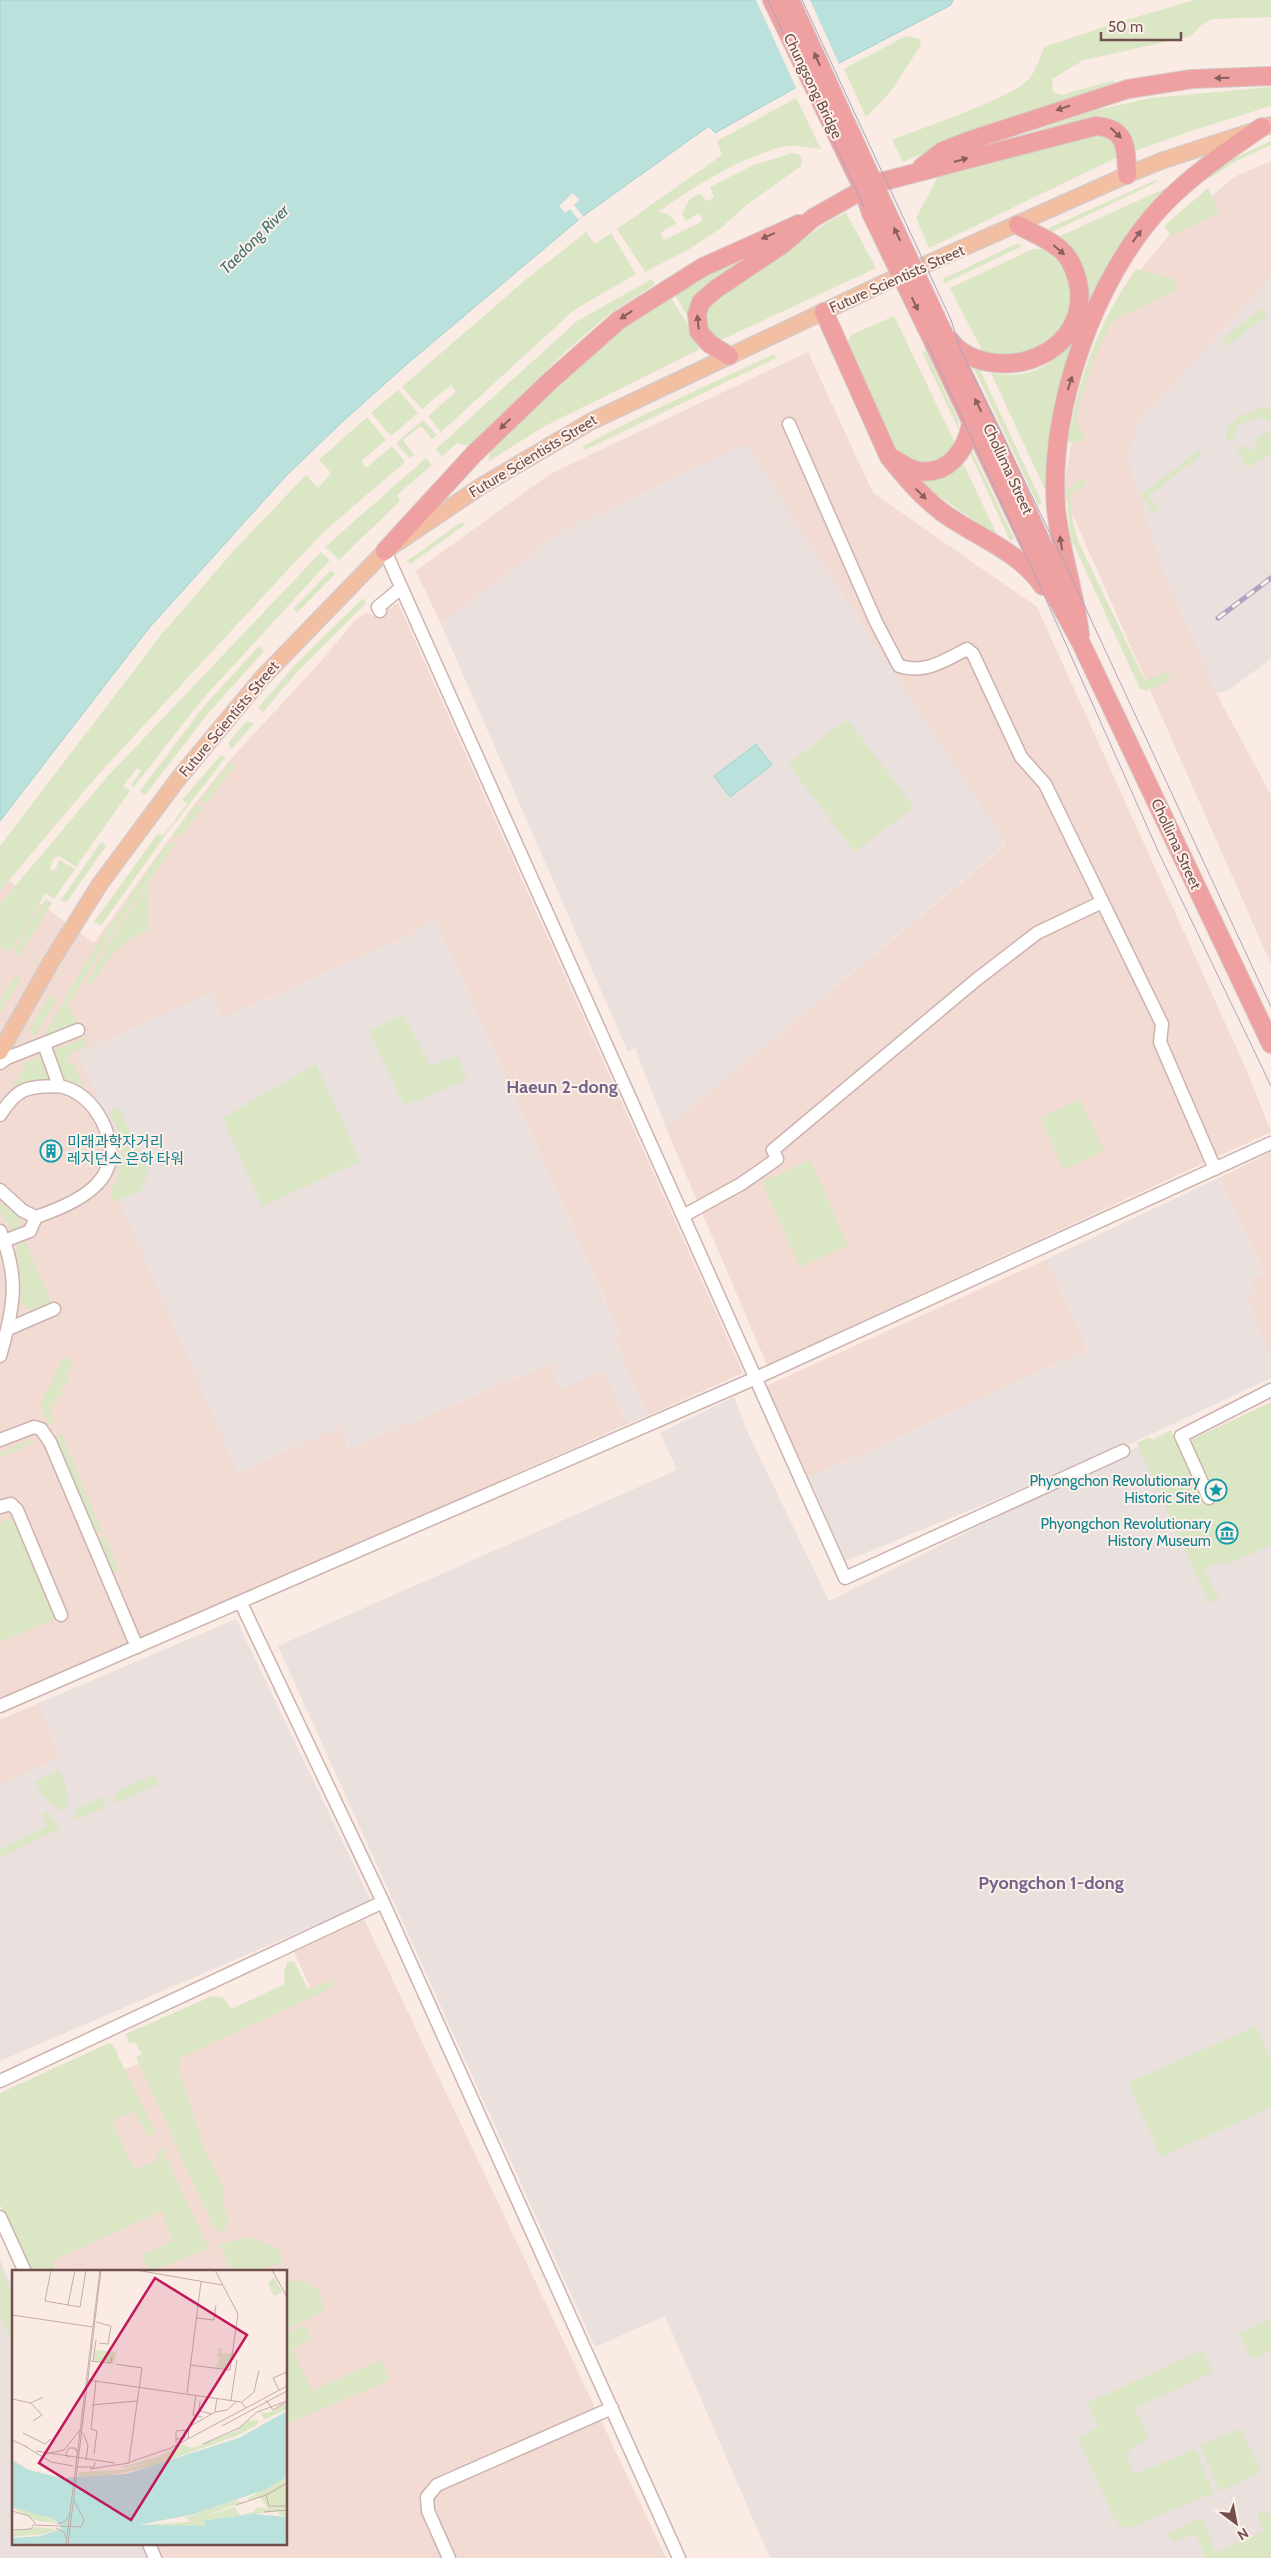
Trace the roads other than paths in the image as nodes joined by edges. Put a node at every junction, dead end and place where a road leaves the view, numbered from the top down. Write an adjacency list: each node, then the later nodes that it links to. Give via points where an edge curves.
1 (772, 0): 5 (highway, Chungsong Bridge)
2 (790, 0): 5 (highway, Chungsong Bridge, one-way to 2)
3 (1271, 76): 6 (highway, one-way to 6, via 1192,79 1128,89 968,141 943,151)
4 (1266, 126): 7 (main road, Future Scientists Street); 20 (highway, one-way to 4, via 1076,600 1062,548 1055,480 1063,411 1084,340 1107,283 1144,226 1197,176)
5 (860, 169): 8 (highway)
6 (914, 174): 7 (highway, one-way to 7, via 1096,126 1112,128 1120,135 1126,152); 8 (highway)
7 (1127, 175): 10 (main road, Future Scientists Street)
8 (868, 186): 9 (highway); 12 (highway, bridge)
9 (813, 218): 13 (highway, one-way to 9, via 699,332 697,314 701,302); 17 (highway, one-way to 17, via 771,234 704,267 619,320 474,454)
10 (1018, 225): 11 (main road, Future Scientists Street); 12 (highway, one-way to 12, via 1064,253 1075,273 1079,309 1069,333 1049,352 1036,359 1006,365 976,360 956,348)
11 (824, 312): 13 (main road, Future Scientists Street); 16 (highway)
12 (934, 328): 15 (highway, Chollima Street); 20 (highway, Chollima Street, one-way to 12, via 1057,575)
13 (729, 356): 17 (main road, Future Scientists Street, via 645,394 542,448)
14 (789, 424): 21 (street, via 876,622 899,666 912,670 928,669 967,649 973,654 1021,757 1045,784)
15 (971, 424): 16 (highway, via 959,454 942,468 918,471); 20 (highway, Chollima Street, via 1044,575)
16 (889, 457): 20 (highway, one-way to 20, via 920,494 943,513 1020,561 1042,584)
17 (385, 551): 18 (street); 25 (main road, Future Scientists Street, via 262,678 178,779 100,884)
18 (401, 588): 19 (street, via 378,607); 32 (street)
19 (380, 611)
20 (1081, 642): 24 (highway, Chollima Street)
21 (1102, 902): 30 (street, via 1162,1024 1160,1042); 32 (street, via 1037,933 976,980 774,1150 778,1159 742,1184)
22 (78, 1030): 23 (street)
23 (44, 1044): 26 (street); 27 (street)
24 (1271, 1044)
25 (0, 1052)
26 (0, 1063)
27 (59, 1086): 28 (street, via 24,1089 15,1094); 33 (street, via 82,1094 98,1114 109,1135 112,1159 103,1176 86,1194)
28 (0, 1115)
29 (1271, 1143): 30 (street)
30 (1215, 1169): 38 (street)
31 (0, 1190): 33 (street)
32 (683, 1216): 38 (street)
33 (36, 1218): 34 (street, via 30,1231)
34 (2, 1236): 36 (street, via 9,1251 14,1284)
35 (54, 1310): 36 (street)
36 (8, 1329): 37 (street)
37 (0, 1356)
38 (756, 1378): 41 (street, via 845,1578); 44 (street)
39 (1271, 1390): 42 (street, via 1181,1436)
40 (0, 1440): 46 (street, via 34,1427 41,1429 50,1442)
41 (1123, 1451)
42 (1209, 1498)
43 (0, 1507): 45 (street, via 11,1504 17,1510)
44 (241, 1602): 46 (street); 48 (street)
45 (61, 1615)
46 (137, 1647): 47 (street)
47 (0, 1706)
48 (382, 1902): 49 (street); 52 (street)
49 (0, 2081)
50 (0, 2217): 51 (street)
51 (24, 2270)
52 (612, 2408): 55 (street, via 437,2485 427,2497 428,2511); 56 (street)
53 (150, 2546): 54 (street)
54 (155, 2558)
55 (449, 2558)
56 (680, 2558)

